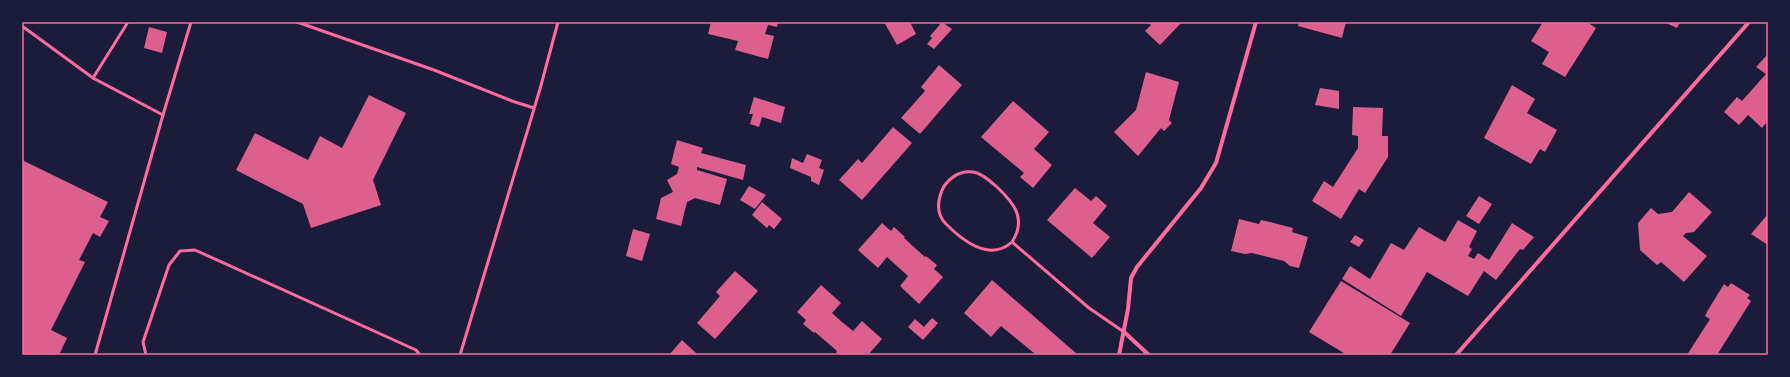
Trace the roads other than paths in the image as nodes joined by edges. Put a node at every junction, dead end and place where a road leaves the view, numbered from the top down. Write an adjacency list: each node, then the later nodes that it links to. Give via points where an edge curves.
1 (128, 22): 8 (lane)
2 (191, 22): 10 (lane)
3 (298, 22): 9 (lane)
4 (558, 22): 9 (lane)
5 (1256, 22): 12 (street, via 1216,163 1201,188 1137,266 1131,278)
6 (1749, 22): 19 (street)
7 (22, 26): 8 (lane)
8 (93, 78): 10 (lane)
9 (534, 108): 16 (lane)
10 (162, 115): 13 (lane)
11 (1012, 242): 11 (lane, via 1019,226 1018,214 1013,203 984,177 976,173 956,174 941,193 938,202 938,210 946,224 978,249 994,249); 12 (lane, via 1089,308)
12 (1124, 332): 17 (street); 18 (street)
13 (95, 355)
14 (146, 355): 15 (lane, via 143,342 168,265 180,251 195,250 416,350)
15 (420, 355)
16 (460, 355)
17 (1119, 355)
18 (1149, 355)
19 (1456, 355)

